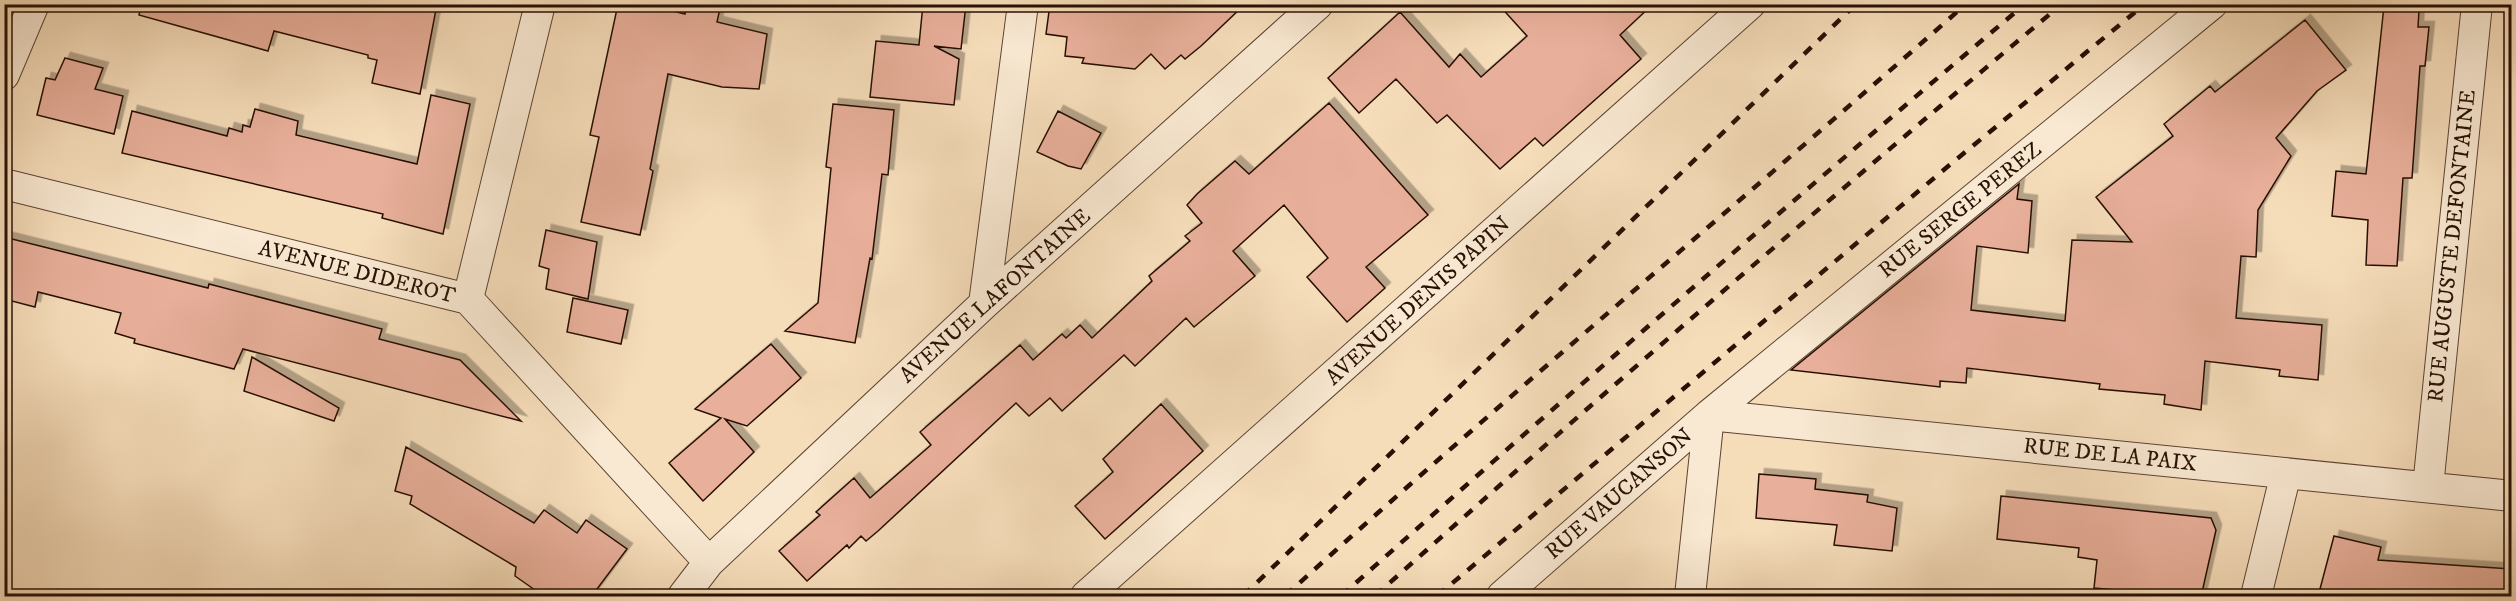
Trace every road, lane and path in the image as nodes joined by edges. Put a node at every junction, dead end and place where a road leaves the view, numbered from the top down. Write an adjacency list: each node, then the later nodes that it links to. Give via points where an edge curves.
1 (34, 4): 8 (street)
2 (540, 4): 10 (street)
3 (1023, 4): 11 (street)
4 (1318, 4): 11 (street, AVENUE LAFONTAINE)
5 (1750, 4): 18 (street, AVENUE DENIS PAPIN)
6 (2212, 4): 12 (street, RUE SERGE PEREZ)
7 (2477, 4): 14 (street, RUE AUGUSTE DEFONTAINE)
8 (4, 75)
9 (4, 184): 10 (street, AVENUE DIDEROT)
10 (468, 299): 16 (street, AVENUE DIDEROT)
11 (984, 304): 16 (street, AVENUE LAFONTAINE)
12 (1709, 415): 13 (street, RUE DE LA PAIX); 19 (street, RUE VAUCANSON); 20 (street)
13 (2286, 473): 14 (street, RUE DE LA PAIX); 21 (street)
14 (2428, 487): 15 (street, RUE DE LA PAIX)
15 (2511, 496)
16 (709, 562): 17 (street, AVENUE LAFONTAINE)
17 (683, 597)
18 (1086, 597)
19 (1502, 597)
20 (1689, 597)
21 (2256, 597)

